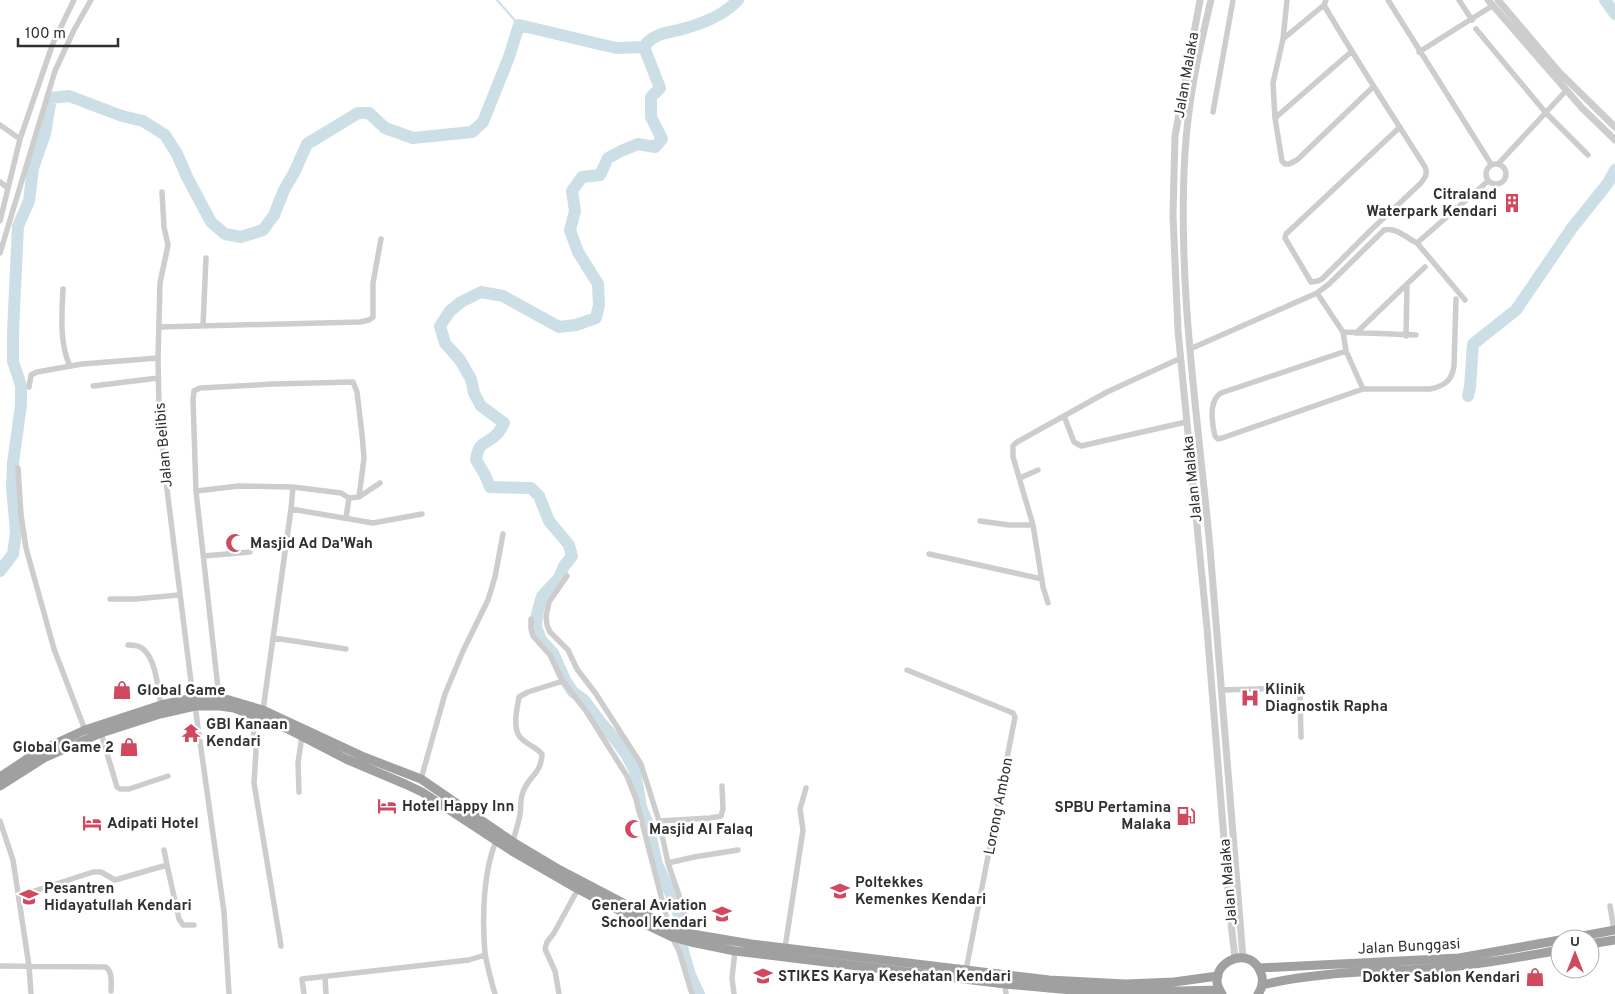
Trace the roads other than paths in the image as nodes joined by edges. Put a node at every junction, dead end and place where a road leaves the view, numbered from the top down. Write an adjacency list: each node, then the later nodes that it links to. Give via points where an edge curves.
1 (74, 0): 25 (street, via 53,44)
2 (90, 0): 37 (street, via 55,70)
3 (1200, 0): 54 (street, Jalan Malaka, via 1175,136 1173,215)
4 (1211, 0): 51 (street, Jalan Malaka, via 1192,94 1185,156 1184,248)
5 (1233, 0): 19 (street)
6 (1287, 0): 14 (street)
7 (1388, 0): 16 (street)
8 (1459, 0): 12 (street)
9 (1498, 0): 24 (street, via 1559,72)
10 (1325, 3): 14 (street); 15 (street)
11 (1490, 3): 12 (street); 26 (street, via 1582,108)
12 (1478, 16): 16 (street)
13 (1476, 29): 20 (street)
14 (1283, 40): 21 (street, via 1273,83)
15 (1351, 52): 17 (street); 21 (street)
16 (1420, 52): 28 (street)
17 (1373, 87): 21 (street, via 1289,164 1282,161); 23 (street)
18 (1559, 98): 20 (street)
19 (1213, 112)
20 (1546, 113): 27 (street); 29 (street)
21 (1275, 118)
22 (0, 125): 25 (street)
23 (1400, 127): 23 (street, via 1427,171 1425,178 1322,279 1311,282 1285,238 1286,234)
24 (1615, 127)
25 (20, 139): 32 (street)
26 (1615, 140)
27 (1588, 155)
28 (1491, 164): 29 (street); 30 (street, via 1486,170)
29 (1498, 164): 30 (street, via 1505,170 1505,179 1497,184)
30 (1488, 181): 36 (street)
31 (0, 182): 32 (street)
32 (8, 188): 34 (street)
33 (162, 192): 45 (street, Jalan Belibis, via 168,246 161,274)
34 (0, 221)
35 (381, 239): 46 (street, via 373,317 370,320)
36 (1417, 244): 42 (street, via 1392,230 1384,230); 44 (street)
37 (0, 253)
38 (206, 258): 46 (street)
39 (1425, 267): 40 (street)
40 (1407, 284): 48 (street); 50 (street)
41 (63, 289): 55 (street, via 64,347)
42 (1317, 293): 47 (street); 51 (street)
43 (1456, 299): 59 (street, via 1454,366 1449,381 1430,389)
44 (1465, 300)
45 (159, 326): 46 (street); 53 (street, Jalan Belibis)
46 (203, 326)
47 (1343, 332): 48 (street); 52 (street)
48 (1356, 333): 50 (street)
49 (1416, 335): 50 (street)
50 (1406, 336)
51 (1193, 348): 62 (street, Jalan Malaka)
52 (1346, 351): 59 (street); 59 (street, via 1216,396 1212,405 1215,436 1222,438)
53 (158, 358): 55 (street); 56 (street, Jalan Belibis)
54 (1181, 358): 60 (street); 61 (street, Jalan Malaka)
55 (70, 366): 58 (street, via 31,375)
56 (158, 378): 57 (street); 83 (street, Jalan Belibis)
57 (93, 386)
58 (29, 387)
59 (1363, 389)
60 (1064, 416): 61 (street, via 1074,442 1081,446); 66 (street, via 1015,444 1013,453)
61 (1186, 422): 63 (street, Jalan Malaka)
62 (1200, 462): 63 (street); 92 (street, Jalan Malaka)
63 (1190, 463): 135 (street, Jalan Malaka, via 1206,609 1230,914)
64 (18, 468): 99 (street, via 26,548 54,649)
65 (1038, 470): 66 (street)
66 (1020, 478): 76 (street)
67 (380, 482): 70 (street)
68 (293, 487): 69 (street, via 239,486); 71 (street, via 341,493); 72 (street)
69 (196, 491): 70 (street, via 194,391 350,382 357,392 364,458); 80 (street)
70 (359, 497): 71 (street)
71 (349, 498): 74 (street)
72 (291, 509): 74 (street); 87 (street)
73 (422, 514): 74 (street, via 374,523)
74 (346, 518)
75 (980, 521): 76 (street)
76 (1033, 525): 82 (street)
77 (503, 534): 105 (street, via 488,600 445,694)
78 (250, 552): 80 (street)
79 (929, 554): 82 (street)
80 (204, 556): 93 (street)
81 (567, 576): 111 (street, via 549,602 547,625 568,650 576,669 641,764)
82 (1042, 579): 85 (street)
83 (179, 595): 84 (street); 94 (street, Jalan Belibis)
84 (110, 599)
85 (1048, 603)
86 (531, 619): 91 (street, via 533,636 550,656)
87 (274, 638): 89 (street); 96 (street)
88 (128, 645): 95 (street, via 137,645 148,656 156,676)
89 (346, 649)
90 (907, 670): 140 (street, Lorong Ambon, via 1013,713 1015,717)
91 (563, 681): 113 (street, via 520,697 516,720 518,735 537,748 542,754 542,762 523,792); 123 (street, via 627,776)
92 (1222, 690): 102 (street, via 1296,689 1300,692); 135 (street, Jalan Malaka)
93 (219, 697): 94 (highway); 96 (highway)
94 (194, 702): 95 (highway); 97 (highway); 98 (highway); 150 (street, Jalan Belibis, via 224,912)
95 (161, 705): 98 (highway)
96 (263, 710): 105 (highway)
97 (250, 714): 101 (highway); 129 (street, via 256,751 254,783)
98 (140, 716): 99 (highway); 100 (highway)
99 (85, 730): 104 (highway, via 39,751)
100 (101, 733): 103 (street, via 120,789); 106 (highway, via 44,758)
101 (302, 736): 109 (street, via 298,763); 112 (highway, via 422,792)
102 (1301, 737)
103 (168, 776)
104 (0, 777)
105 (421, 780): 112 (highway)
106 (0, 786)
107 (722, 786): 111 (street, via 721,816)
108 (806, 788): 130 (street, via 800,809 803,830)
109 (300, 792)
110 (0, 820): 119 (street, via 13,860)
111 (659, 821): 116 (street)
112 (498, 837): 113 (highway); 118 (highway); 134 (street, via 490,858 485,898)
113 (513, 842): 121 (highway)
114 (164, 850): 117 (street)
115 (738, 850): 116 (street)
116 (668, 863): 126 (street)
117 (167, 864): 119 (street, via 115,880 101,872 93,872); 122 (street, via 179,919 183,924)
118 (578, 889): 121 (highway); 154 (street, via 545,949 558,979)
119 (19, 896): 138 (street)
120 (1610, 906): 124 (street)
121 (649, 922): 123 (highway)
122 (194, 925)
123 (673, 932): 126 (highway); 155 (street)
124 (1615, 933): 125 (highway); 127 (highway)
125 (1600, 935)
126 (691, 938): 130 (highway); 133 (highway)
127 (1600, 940)
128 (1550, 944): 131 (highway, Jalan Bunggasi)
129 (281, 946)
130 (785, 948): 136 (highway)
131 (1533, 950): 132 (highway, Jalan Bunggasi); 139 (highway, Jalan Bunggasi, via 1459,958); 143 (highway, Jalan Bunggasi, via 1494,962 1465,966 1301,976)
132 (1550, 950)
133 (735, 951): 136 (highway); 156 (street)
134 (486, 955): 142 (street, via 469,960); 153 (street)
135 (1239, 958): 139 (highway, via 1252,961); 141 (highway, via 1224,964)
136 (837, 959): 140 (highway); 145 (highway)
137 (0, 966): 138 (street)
138 (29, 966): 146 (street, via 106,967 110,970); 149 (street)
139 (1259, 968): 143 (highway)
140 (966, 970): 144 (highway)
141 (1218, 976): 144 (highway, via 1174,982); 147 (highway)
142 (325, 978): 151 (street, via 302,979); 152 (street)
143 (1262, 985): 157 (highway)
144 (1071, 986): 145 (highway); 148 (highway)
145 (1005, 989)
146 (110, 991)
147 (1221, 992): 148 (highway)
148 (1137, 993)
149 (31, 994)
150 (229, 994)
151 (304, 994)
152 (326, 994)
153 (494, 994)
154 (559, 994)
155 (692, 994)
156 (734, 994)
157 (1258, 994)

